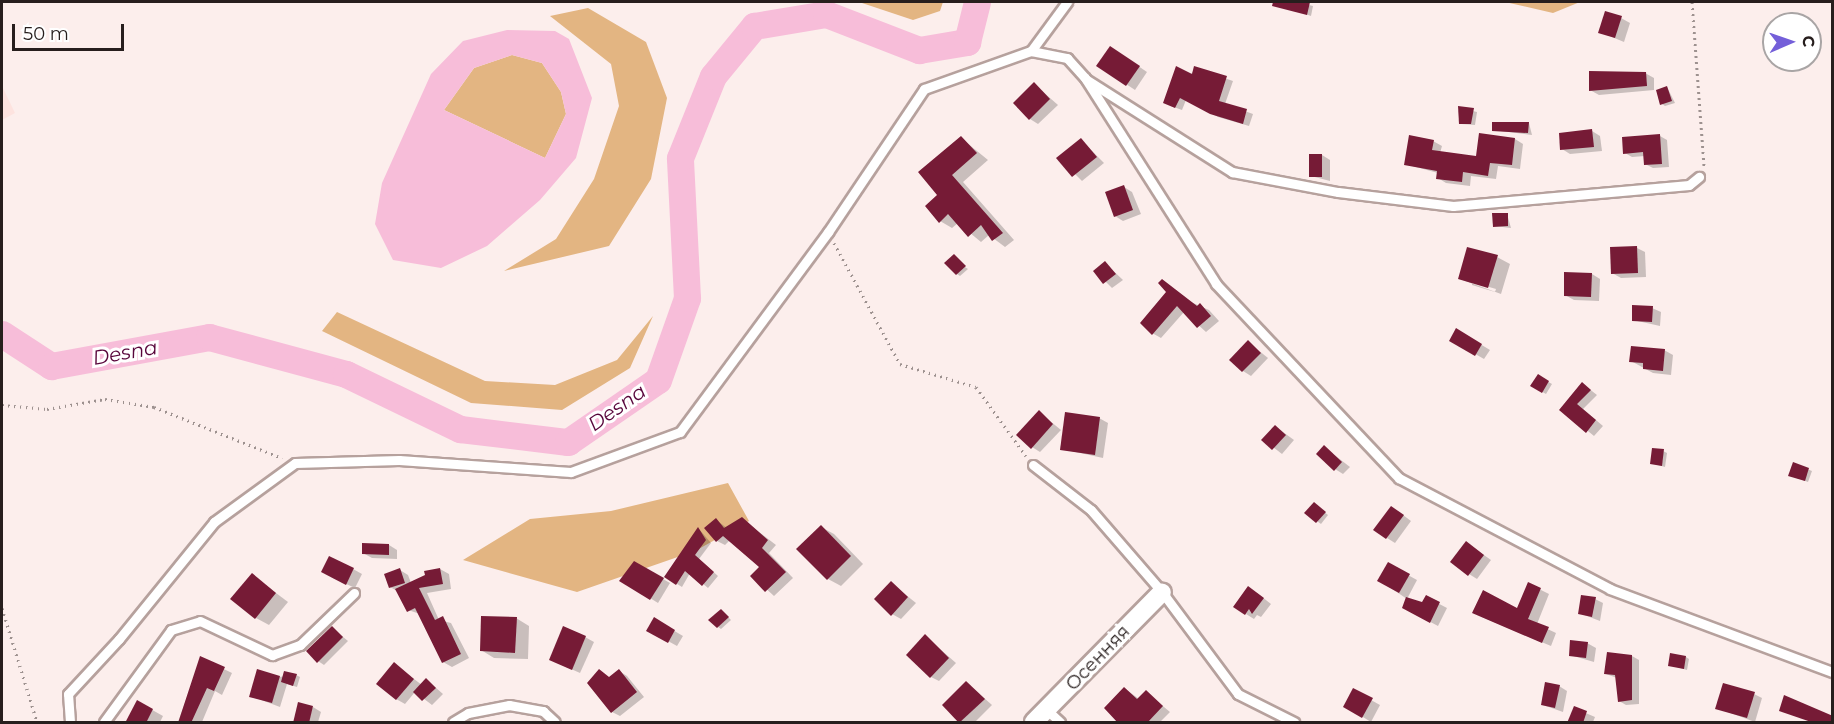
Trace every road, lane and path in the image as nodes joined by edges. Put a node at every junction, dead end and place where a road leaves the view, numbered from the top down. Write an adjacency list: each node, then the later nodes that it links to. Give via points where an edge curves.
1 (1067, 2): 3 (lane)
2 (1692, 2): 5 (path, via 1693,52 1706,163)
3 (1031, 51): 4 (lane, via 1067,58); 6 (lane, via 924,89)
4 (1085, 78): 5 (lane, via 1232,172 1338,192 1453,206 1689,185); 13 (lane, via 1216,284 1399,478 1610,589)
5 (1700, 177)
6 (828, 232): 8 (lane, via 680,432 571,472 399,460); 9 (path, via 900,364 976,387)
7 (2, 405): 8 (path, via 47,408 105,399 154,407)
8 (295, 463): 16 (lane, via 214,522 119,639 68,694)
9 (1033, 465): 10 (lane, via 1091,510)
10 (1162, 592): 14 (street, Осенняя); 20 (lane, via 1238,694)
11 (354, 593): 17 (lane, via 300,645 272,655 200,621 171,630)
12 (2, 608): 15 (path)
13 (1833, 672)
14 (1047, 718)
15 (37, 723)
16 (70, 723)
17 (104, 723)
18 (453, 723): 19 (lane, via 468,713 509,705 543,711)
19 (555, 723)
20 (1294, 723)

